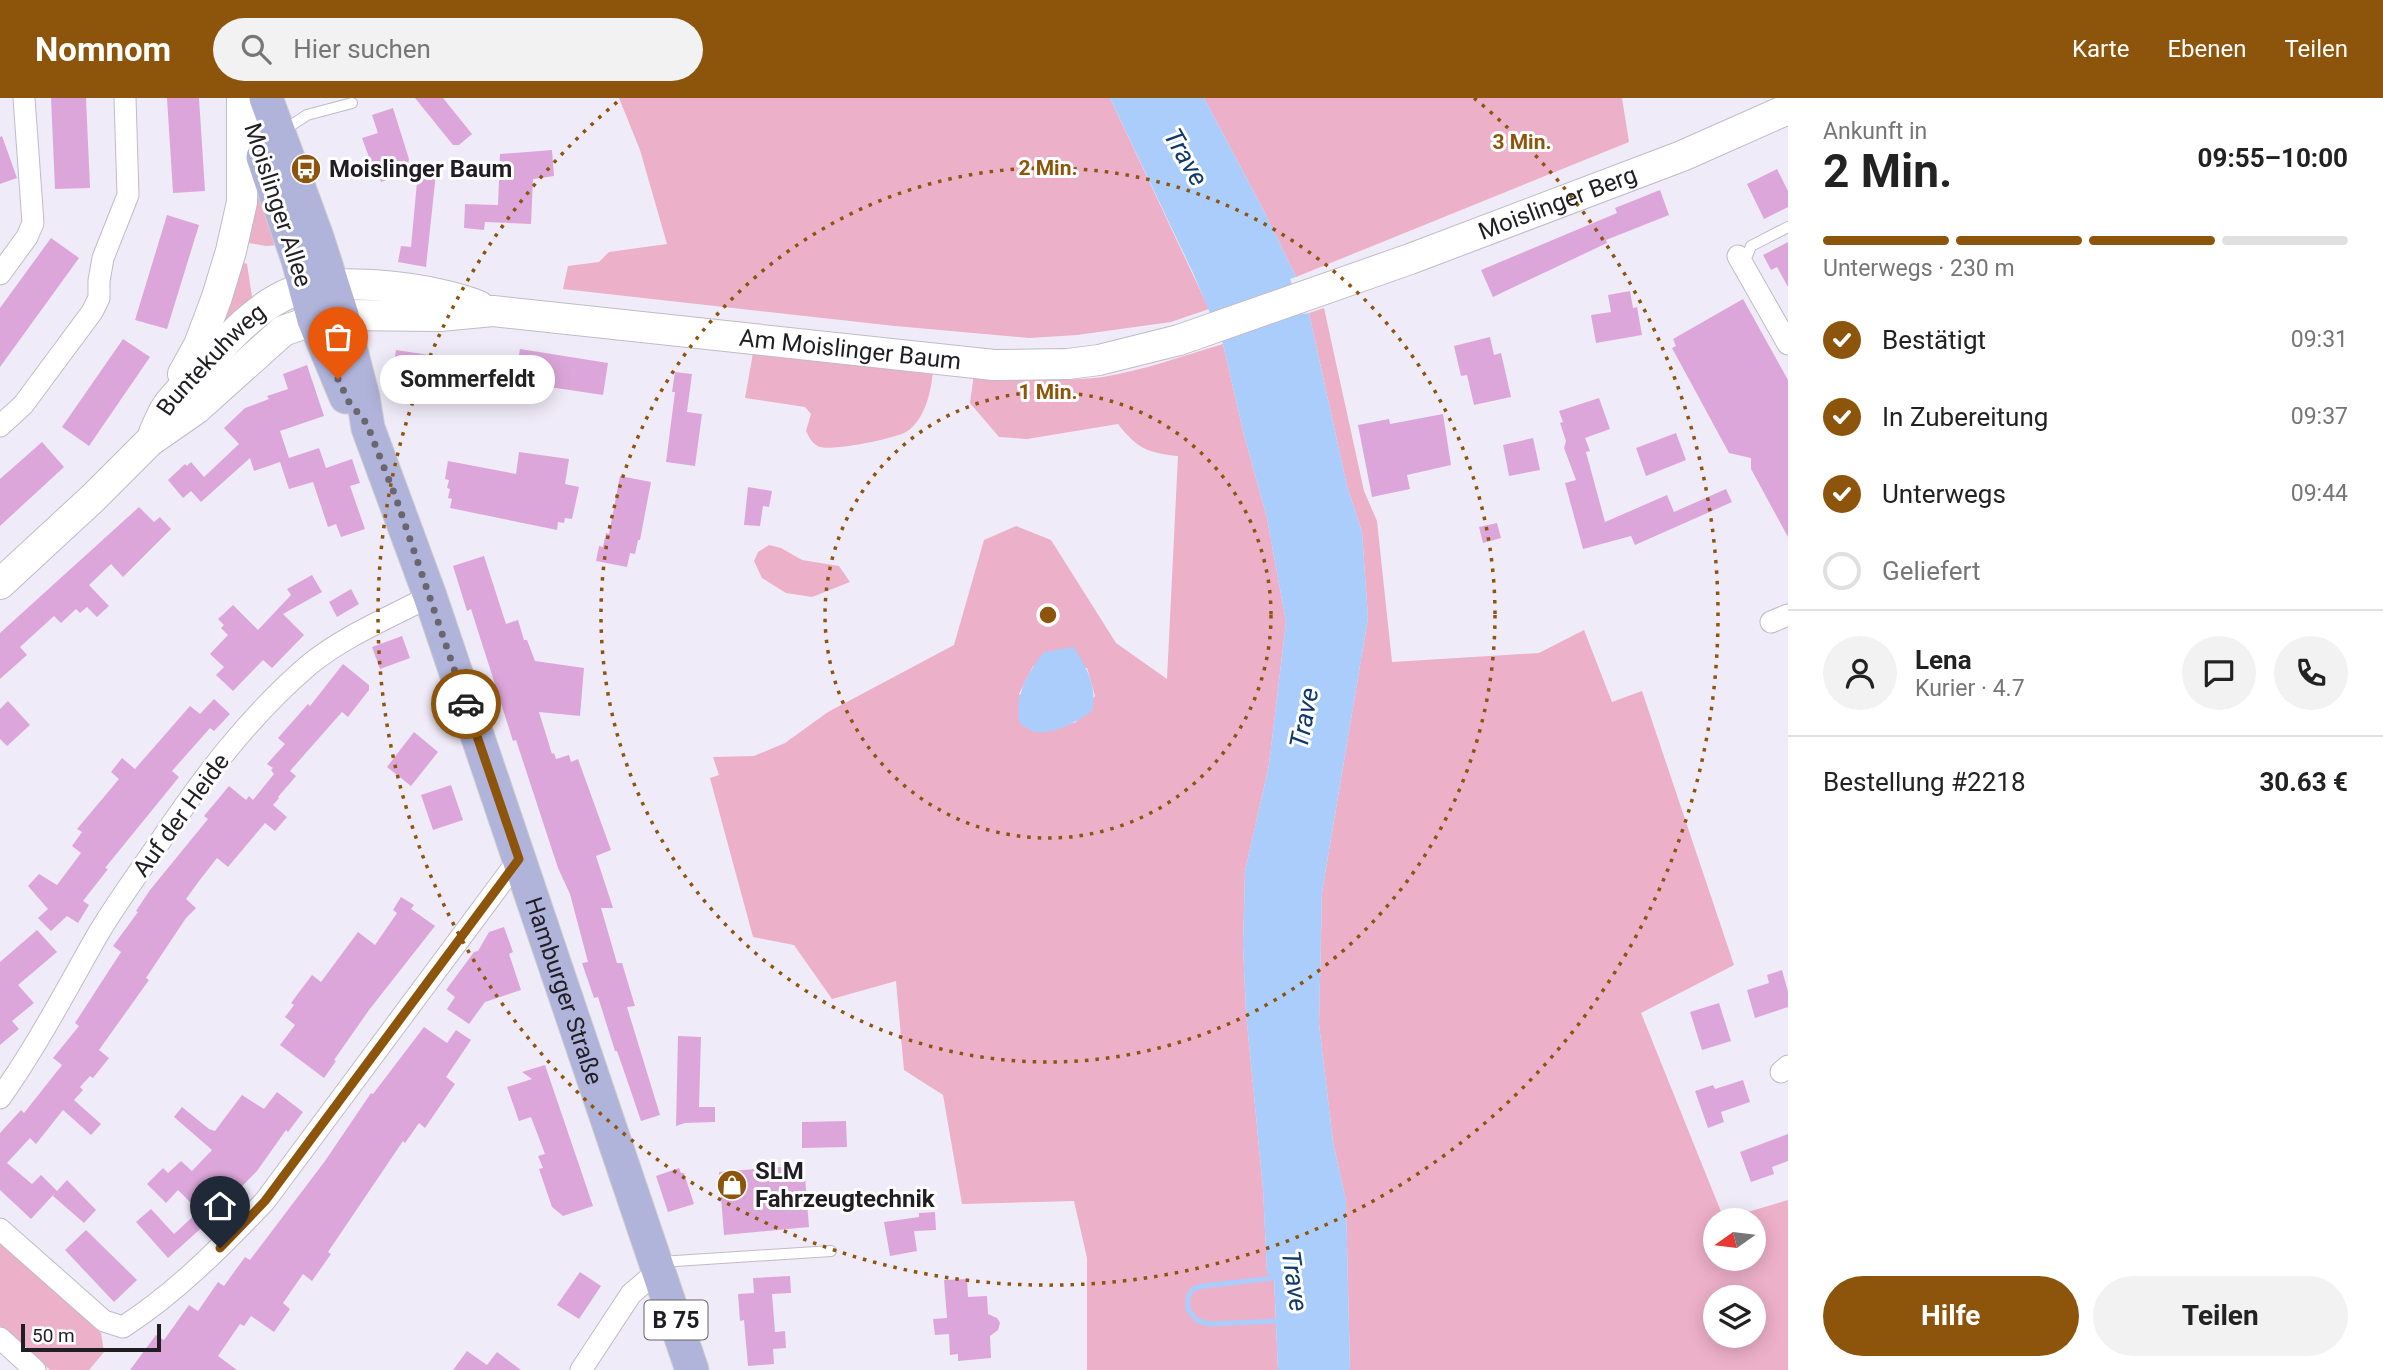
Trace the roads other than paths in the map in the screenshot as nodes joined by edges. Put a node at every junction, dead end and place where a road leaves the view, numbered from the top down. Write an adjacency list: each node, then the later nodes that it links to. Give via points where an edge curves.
1 (24, 98): 11 (street, via 33,223)
2 (125, 98): 16 (street, via 128,195 103,258 99,298 23,405)
3 (243, 98): 13 (main road, Moislinger Allee / B 75, via 296,253); 15 (main road, via 242,202 231,251 199,345)
4 (266, 98): 7 (main road, Moislinger Allee / B 75)
5 (352, 103): 7 (lane, via 307,115)
6 (1788, 109): 12 (main road, Moislinger Berg, via 1682,156)
7 (279, 134): 9 (main road, Moislinger Allee / B 75)
8 (1788, 227): 10 (lane, via 1751,246)
9 (321, 253): 13 (main road, Hamburger Straße / B 75)
10 (1741, 261): 14 (street)
11 (0, 274)
12 (1325, 290): 13 (main road, Am Moislinger Baum, via 1143,351 1068,364 994,365 493,311 440,316)
13 (323, 302): 15 (main road, Buntekuhweg, via 290,292 271,303); 17 (main road, Buntekuhweg, via 283,331 196,409); 19 (main road, Hamburger Straße / B 75, via 363,397 367,424)
14 (1788, 344)
15 (167, 405): 17 (main road, Buntekuhweg)
16 (0, 426)
17 (150, 441): 18 (main road, Buntekuhweg)
18 (1, 580)
19 (430, 596): 20 (main road, Hamburger Straße / B 75); 21 (street, Auf der Heide, via 340,643 311,663 252,718 182,809 99,932 36,1045)
20 (519, 859): 22 (street, via 265,1201 145,1314 123,1327 104,1321); 24 (main road, Hamburger Straße / B 75)
21 (0, 1097)
22 (0, 1229)
23 (831, 1251): 24 (lane)
24 (658, 1266): 27 (street, via 631,1294); 28 (main road, Hamburger Straße / B 75)
25 (0, 1338): 26 (street)
26 (35, 1370)
27 (581, 1370)
28 (692, 1370)

